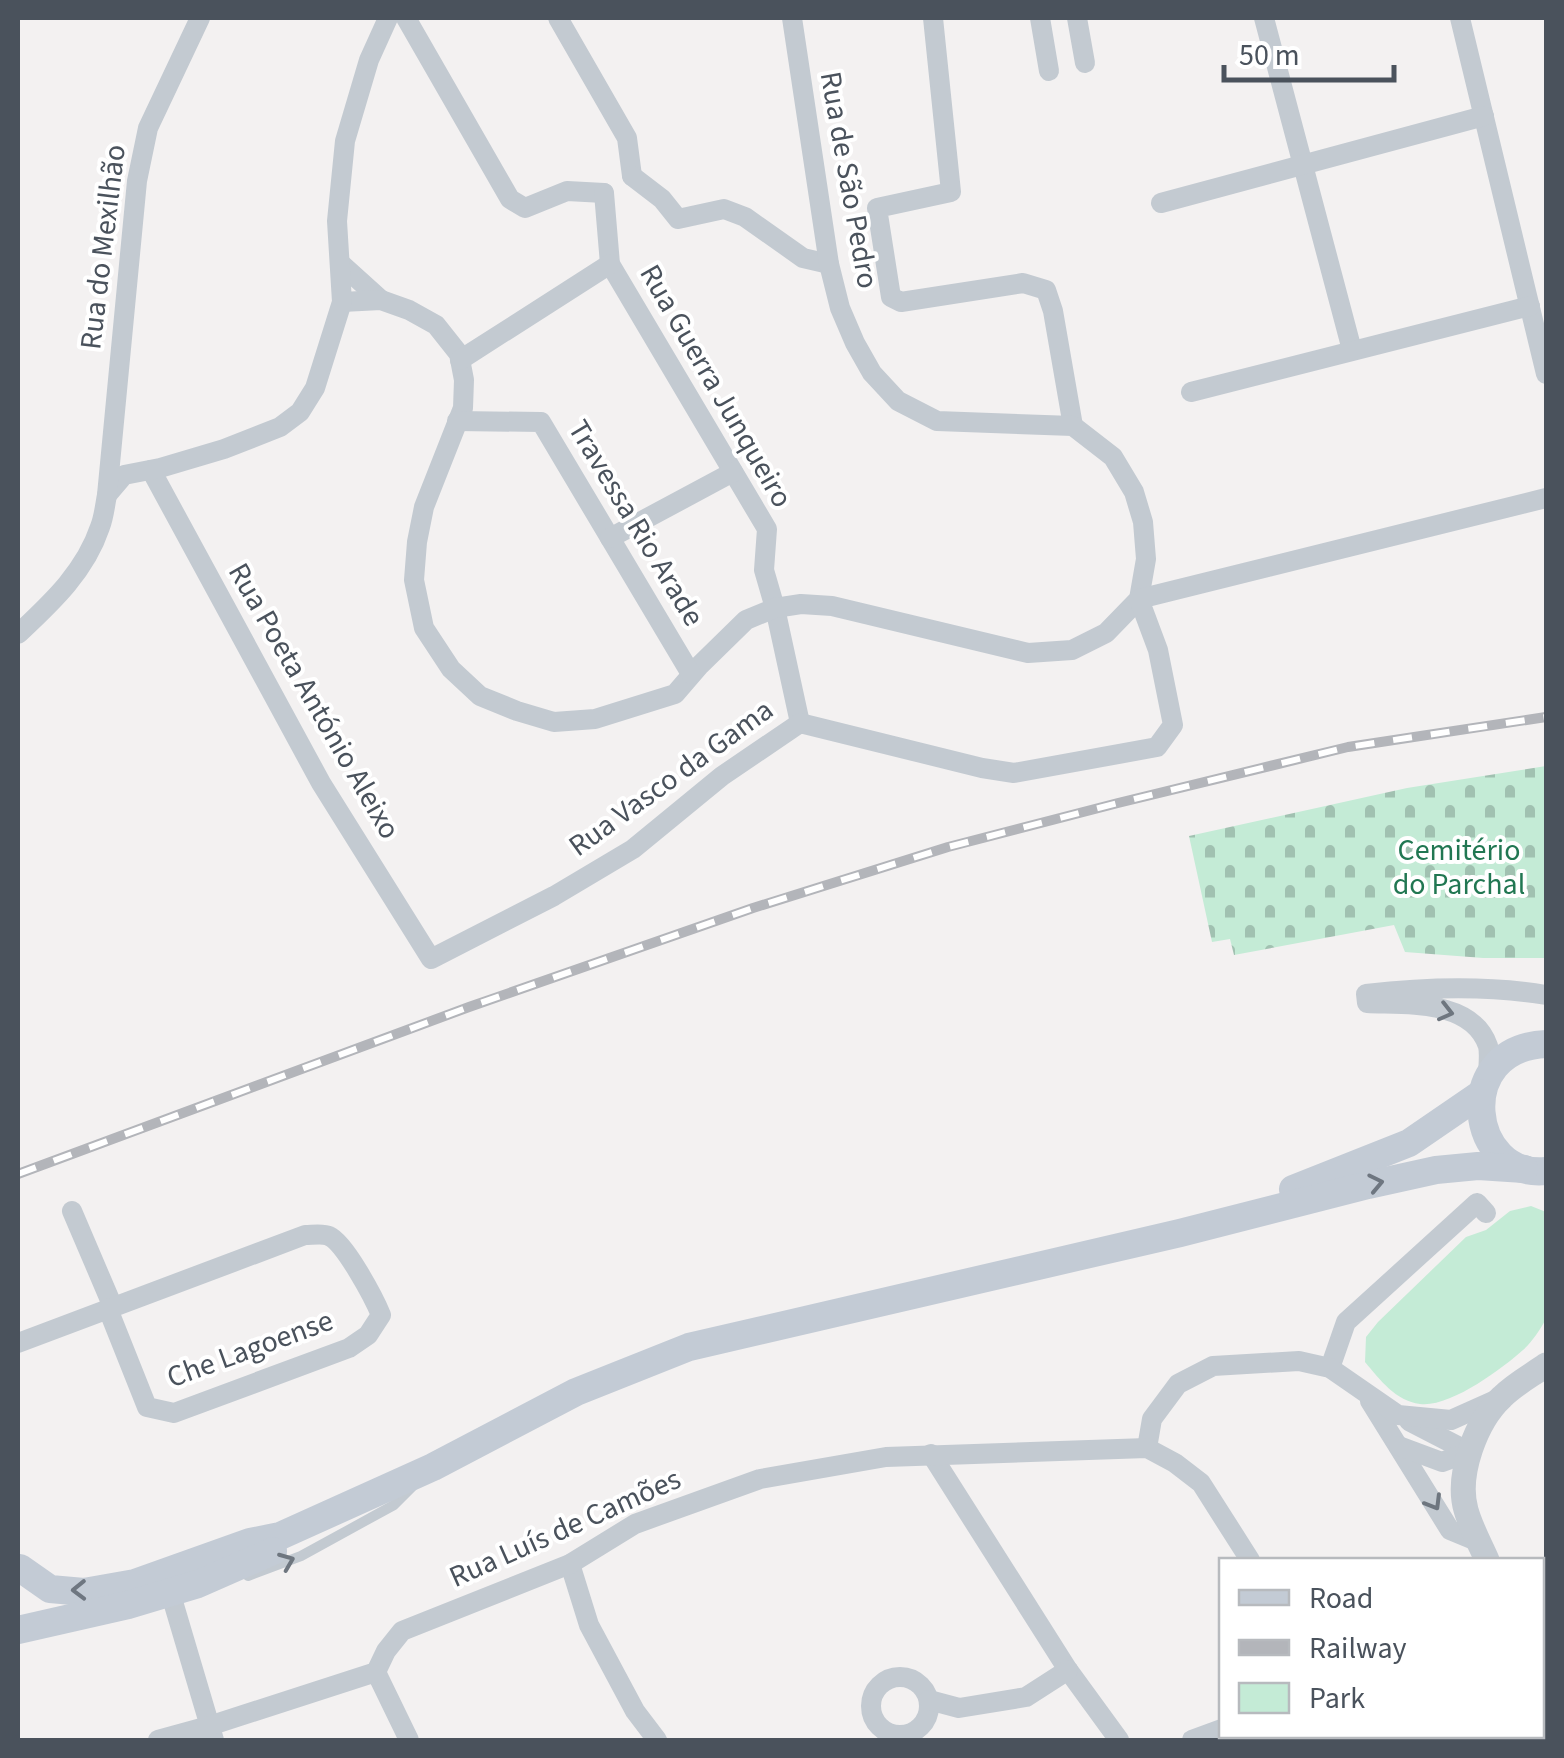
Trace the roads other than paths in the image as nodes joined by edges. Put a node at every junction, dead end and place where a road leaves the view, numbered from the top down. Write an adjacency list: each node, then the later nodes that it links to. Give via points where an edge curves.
1 (200, 18): 32 (street, Rua do Mexilhão, via 148,128 137,181)
2 (388, 18): 18 (street, via 345,142)
3 (406, 18): 16 (street, via 510,199 525,208 568,191)
4 (558, 18): 15 (street, via 628,138)
5 (792, 18): 20 (street, Rua de São Pedro)
6 (933, 18): 29 (street, via 951,192 877,208 891,297 900,302 1023,283 1046,290)
7 (1040, 18): 12 (street)
8 (1077, 18): 11 (street)
9 (1264, 18): 14 (street)
10 (1460, 18): 13 (street)
11 (1085, 64)
12 (1049, 71)
13 (1484, 116): 14 (street); 23 (street)
14 (1303, 164): 17 (street); 24 (street)
15 (632, 176): 16 (street); 20 (street, via 678,219 724,210 803,258)
16 (604, 193): 19 (street, Rua Guerra Junqueiro)
17 (1161, 203)
18 (340, 263): 21 (street); 22 (street)
19 (610, 264): 25 (street); 31 (street, Rua Guerra Junqueiro)
20 (829, 264): 29 (street, Rua de São Pedro, via 855,342 898,402 936,421)
21 (381, 300): 22 (street); 25 (street, via 436,325)
22 (342, 302): 30 (street, via 315,388 300,412 280,428)
23 (1530, 306): 24 (street); 26 (street)
24 (1352, 350): 27 (street)
25 (460, 360): 28 (street)
26 (1546, 374)
27 (1191, 392)
28 (458, 420): 34 (street, Travessa Rio Arade, via 541,422); 38 (street, via 424,506 414,580 424,628 451,669 480,696 554,722 595,719 675,694)
29 (1073, 426): 35 (street, via 1113,457 1134,492 1146,560)
30 (152, 470): 32 (street, via 124,475); 40 (street, Rua Poeta António Aleixo, via 321,783)
31 (733, 472): 34 (street); 36 (street, Rua Guerra Junqueiro, via 767,529 764,570)
32 (107, 495): 37 (street, Rua do Mexilhão, via 79,570)
33 (1546, 498): 35 (street)
34 (610, 538): 38 (street, Travessa Rio Arade)
35 (1139, 599): 36 (street, via 1106,633 1072,650 1028,653 832,606); 39 (street, Rua Vasco da Gama, via 1158,650 1173,725 1157,747 1014,772)
36 (775, 608): 38 (street, via 746,620); 39 (street, Rua Guerra Junqueiro)
37 (18, 634)
38 (692, 674)
39 (800, 723): 40 (street, Rua Vasco da Gama, via 633,849)
40 (431, 959)
41 (1482, 988): 42 (street); 43 (street, via 1537,1004); 45 (street, one-way to 45, via 1366,994 1367,1003 1454,1011 1473,1022 1488,1046)
42 (1546, 995)
43 (1546, 1016)
44 (1546, 1044): 45 (main road, via 1502,1060)
45 (1485, 1085): 46 (main road, via 1482,1121 1490,1142 1505,1158); 49 (main road, via 1409,1143)
46 (1539, 1173): 49 (main road, one-way to 46, via 1436,1170 1478,1166)
47 (72, 1211): 50 (street, Che Lagoense)
48 (1486, 1213): 54 (street, via 1477,1203 1346,1322)
49 (1180, 1233): 63 (main road, via 689,1347 576,1392)
50 (110, 1308): 50 (street, Che Lagoense, via 305,1235 328,1235 381,1316 349,1348 174,1413 146,1407); 51 (street, Che Lagoense)
51 (18, 1343)
52 (1546, 1347): 55 (street)
53 (1546, 1367): 55 (street)
54 (1330, 1368): 56 (street); 60 (street, via 1299,1361 1213,1366 1178,1384 1152,1419)
55 (1522, 1382): 57 (street)
56 (1364, 1391): 58 (street); 59 (street)
57 (1500, 1398): 58 (street, via 1452,1420); 61 (street)
58 (1398, 1415): 61 (street)
59 (1400, 1446): 61 (street, via 1442,1462); 64 (street, one-way to 64, via 1450,1530)
60 (1146, 1448): 62 (street, Rua Luís de Camões); 65 (street, via 1200,1483)
61 (1469, 1452): 64 (street, via 1462,1479 1465,1508)
62 (931, 1454): 66 (street, Rua Luís de Camões, via 760,1479 635,1524); 71 (street)
63 (433, 1467): 67 (main road, one-way to 67, via 280,1536 134,1583 84,1592 50,1589); 68 (lane, one-way to 63, via 301,1556 394,1504); 69 (main road, via 384,1502 198,1584)
64 (1483, 1551)
65 (1249, 1558)
66 (570, 1564): 72 (street, Rua Luís de Camões, via 402,1631); 78 (street, via 589,1625)
67 (18, 1568): 70 (main road, via 28,1586)
68 (174, 1605): 69 (lane); 75 (street)
69 (128, 1606): 70 (main road)
70 (18, 1627)
71 (1068, 1670): 73 (street, via 1026,1697 959,1708); 79 (street)
72 (376, 1672): 75 (street); 77 (street)
73 (929, 1700)
74 (1219, 1730): 80 (street)
75 (212, 1733): 76 (street)
76 (158, 1740)
77 (409, 1740)
78 (656, 1740)
79 (1120, 1740)
80 (1192, 1740)

